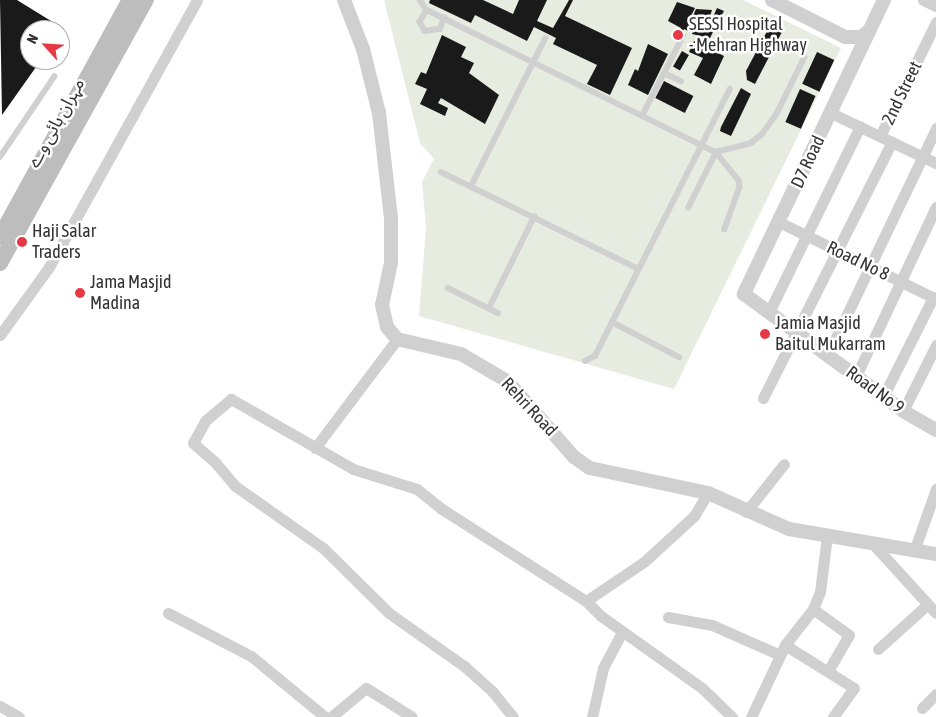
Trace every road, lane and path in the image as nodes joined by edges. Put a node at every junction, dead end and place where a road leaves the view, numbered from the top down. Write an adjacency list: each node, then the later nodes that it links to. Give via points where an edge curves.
1 (130, 0): 41 (main road)
2 (146, 0): 41 (main road, مہران ہائی وے)
3 (196, 0): 55 (street, via 49,267)
4 (344, 0): 56 (street, via 363,49 379,113 391,218 391,263 382,305 386,327)
5 (420, 0): 10 (lane)
6 (772, 0): 13 (street, via 845,37 861,37)
7 (884, 0): 13 (street, D7 Road)
8 (923, 0): 9 (street)
9 (936, 6)
10 (427, 10): 11 (lane); 11 (lane, via 420,22 425,31 440,29)
11 (444, 18): 17 (lane)
12 (936, 22): 26 (street, 2nd Street)
13 (870, 30): 22 (street, D7 Road)
14 (683, 36): 18 (lane)
15 (545, 39): 17 (lane)
16 (804, 58): 29 (lane, via 776,115 762,134 751,143)
17 (533, 62): 23 (lane); 34 (lane)
18 (664, 73): 20 (lane); 23 (lane)
19 (54, 77): 31 (lane)
20 (681, 81)
21 (730, 89): 28 (lane)
22 (831, 113): 24 (street); 38 (street, D7 Road)
23 (642, 116): 28 (lane)
24 (860, 126): 26 (street); 40 (street)
25 (936, 128): 30 (street)
26 (880, 136): 27 (street)
27 (892, 142): 30 (street); 42 (street)
28 (702, 145): 29 (lane); 45 (lane)
29 (716, 152): 36 (lane); 39 (lane, via 739,180 738,196)
30 (922, 156): 32 (street); 44 (street)
31 (0, 157)
32 (936, 163)
33 (441, 172): 34 (lane)
34 (471, 186): 37 (lane)
35 (936, 207): 46 (street)
36 (688, 208)
37 (534, 217): 45 (lane); 50 (lane)
38 (779, 222): 40 (street, Road No 8); 48 (street, D7 Road)
39 (725, 229)
40 (807, 236): 42 (street, Road No 8); 51 (street)
41 (4, 241): 43 (main road, مہران ہائی وے)
42 (839, 252): 44 (street, Road No 8); 54 (street)
43 (0, 263)
44 (870, 267): 46 (street, Road No 8); 58 (street)
45 (639, 269): 53 (lane)
46 (900, 282): 49 (street, Road No 8); 61 (street)
47 (448, 288): 50 (lane)
48 (744, 294): 51 (street, Road No 9)
49 (934, 298): 62 (street)
50 (489, 308): 52 (lane)
51 (769, 312): 54 (street, Road No 9)
52 (498, 313)
53 (612, 322): 59 (lane); 60 (lane, via 595,356)
54 (797, 333): 58 (street, Road No 9); 63 (street)
55 (0, 335)
56 (397, 339): 66 (street); 69 (street, Rehri Road, via 461,354 507,381 574,457 590,468)
57 (936, 345): 64 (street)
58 (827, 356): 61 (street, Road No 9)
59 (679, 357)
60 (585, 361)
61 (856, 376): 62 (street, Road No 9)
62 (883, 397): 64 (street, Road No 9)
63 (763, 398)
64 (903, 411): 65 (street, Road No 9)
65 (935, 427)
66 (315, 448): 75 (street, via 353,468 417,489 450,514); 91 (street, via 231,399 206,420 193,442 235,486 329,553 389,613 464,666 493,692)
67 (784, 464): 70 (street)
68 (936, 489): 73 (street)
69 (708, 493): 70 (street, Rehri Road); 75 (street, via 694,516 645,561)
70 (746, 512): 71 (street, Rehri Road, via 789,529)
71 (827, 536): 72 (street, Rehri Road); 77 (street, via 820,592)
72 (873, 544): 73 (street, Rehri Road); 76 (street)
73 (914, 551): 74 (street, Rehri Road)
74 (936, 554)
75 (586, 601): 80 (street)
76 (932, 608): 81 (street)
77 (813, 609): 82 (street); 83 (street, via 849,635)
78 (168, 613): 88 (street, via 251,656)
79 (668, 617): 82 (street, via 712,625)
80 (622, 632): 92 (street, via 603,668); 93 (street, via 702,688)
81 (878, 649)
82 (782, 650): 83 (street); 94 (street)
83 (828, 671): 95 (street, via 854,690)
84 (936, 694): 86 (street)
85 (0, 706): 87 (street)
86 (922, 708)
87 (19, 717)
88 (325, 717)
89 (331, 717): 90 (street, via 366,688)
90 (412, 717)
91 (513, 717)
92 (592, 717)
93 (732, 717)
94 (751, 717)
95 (833, 717)

